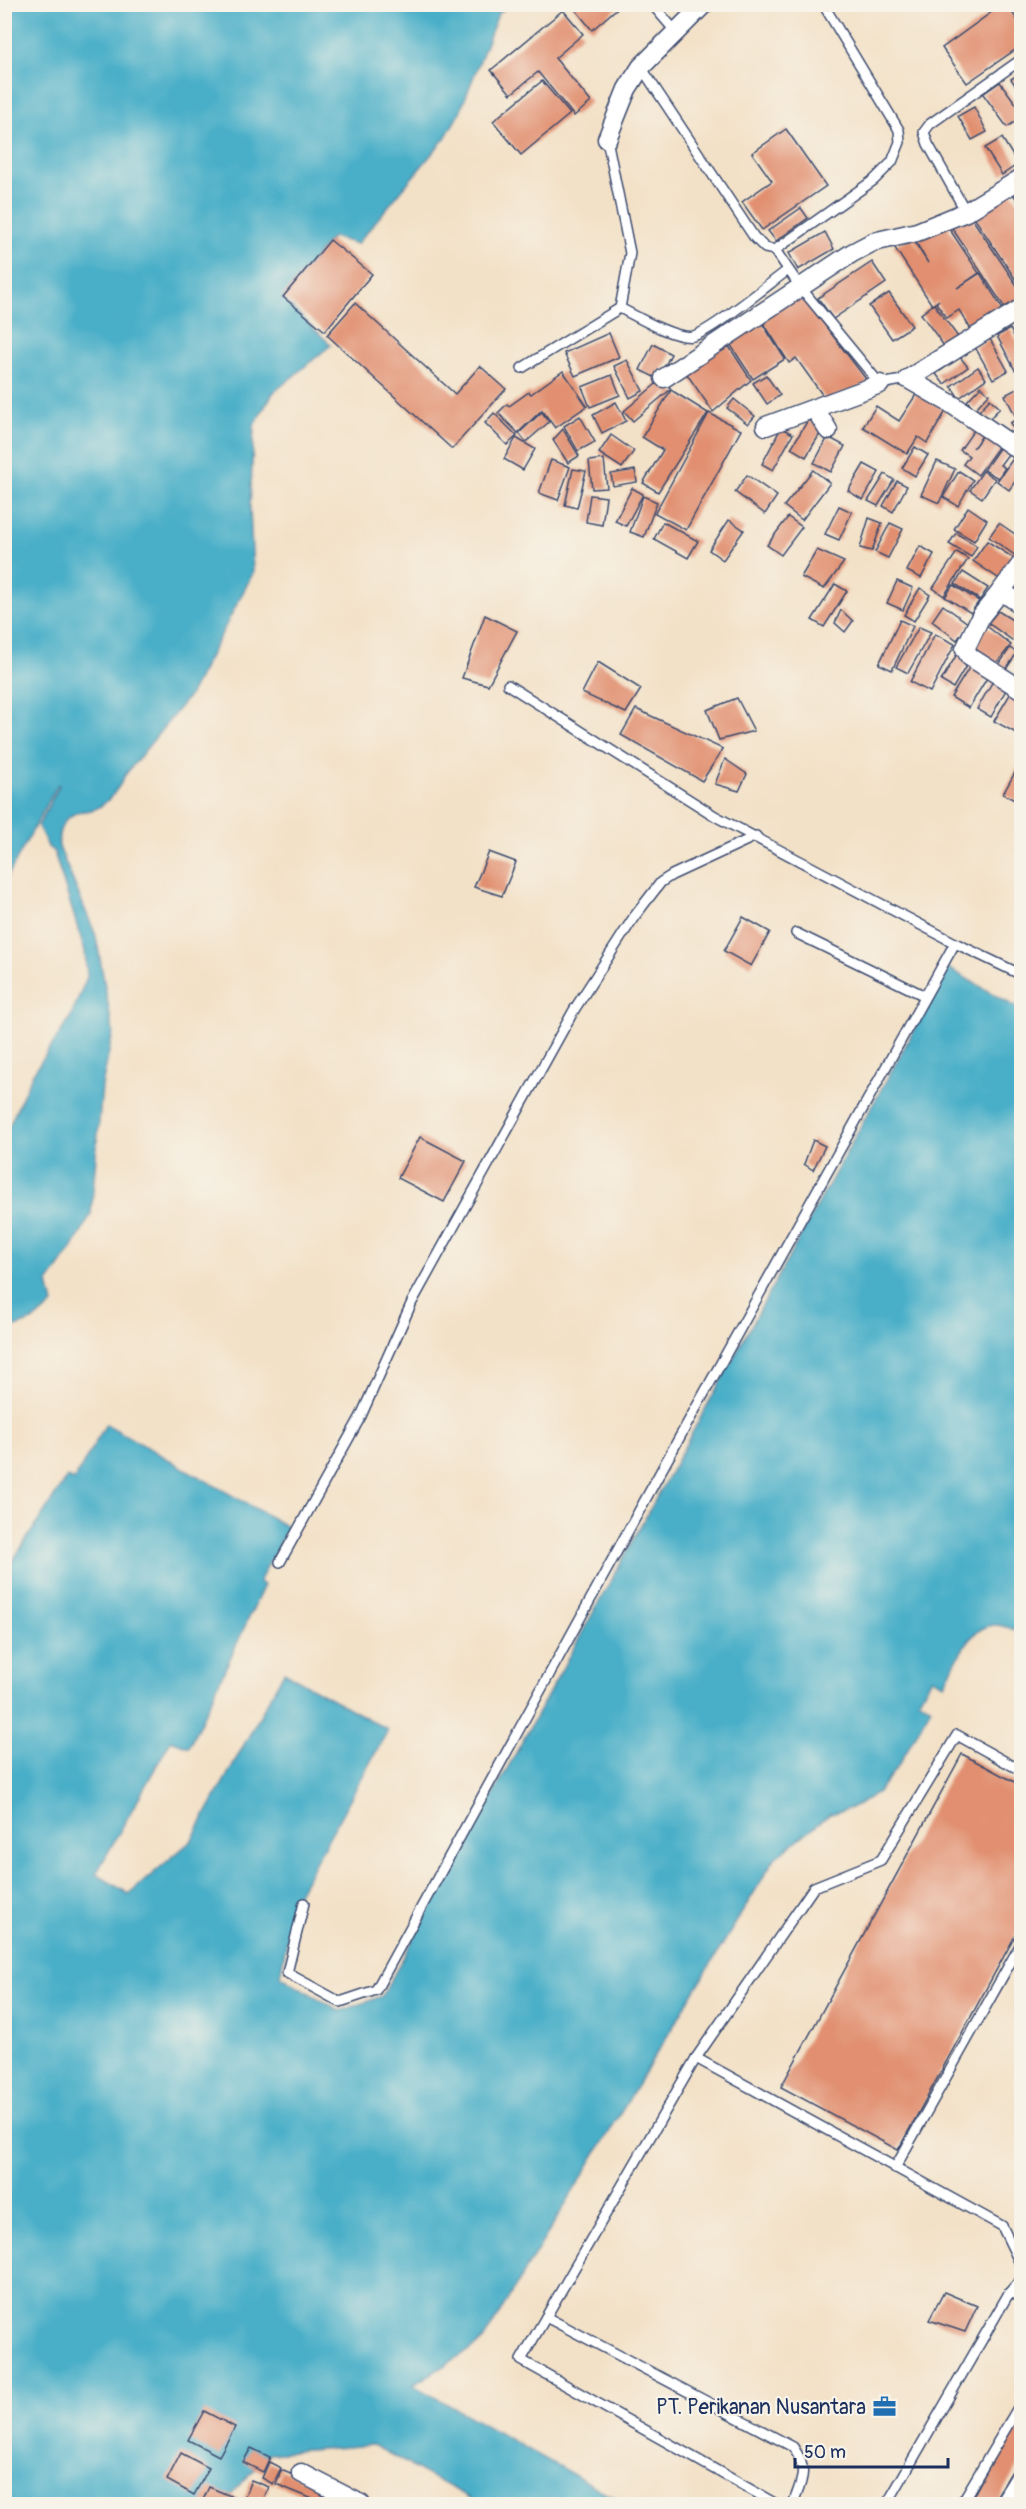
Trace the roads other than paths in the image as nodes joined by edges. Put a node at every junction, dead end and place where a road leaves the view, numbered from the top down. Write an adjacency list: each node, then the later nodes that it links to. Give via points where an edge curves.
1 (652, 4): 4 (lane)
2 (704, 4): 4 (street)
3 (823, 4): 10 (lane, via 898,130 900,142 892,162 874,180)
4 (676, 32): 6 (street)
5 (1022, 59): 9 (lane, via 924,132)
6 (641, 66): 7 (street, via 627,89); 10 (lane, via 754,237 765,248)
7 (608, 139): 13 (lane, via 630,253)
8 (1022, 178): 9 (street)
9 (966, 212): 12 (street, via 917,232 873,242)
10 (775, 250): 11 (lane)
11 (788, 270): 12 (lane); 13 (lane, via 693,336 678,335)
12 (801, 288): 16 (street); 18 (lane)
13 (620, 308): 15 (lane)
14 (1022, 308): 17 (street)
15 (522, 368)
16 (664, 378)
17 (908, 379): 18 (lane); 22 (street)
18 (880, 384): 19 (street)
19 (815, 409): 20 (street); 21 (street)
20 (766, 426)
21 (828, 430)
22 (1022, 452)
23 (1022, 563): 24 (street)
24 (1001, 591): 25 (street); 27 (street, via 981,616 964,649 970,657)
25 (1022, 605)
26 (508, 685): 28 (lane, via 715,816)
27 (1022, 690)
28 (756, 837): 30 (lane); 33 (lane, via 661,882 634,917 574,1010 412,1302 361,1416)
29 (796, 933): 32 (lane)
30 (955, 943): 31 (lane); 32 (lane)
31 (1022, 975)
32 (925, 996): 35 (lane, via 376,1990 340,2002 287,1972)
33 (280, 1562)
34 (1022, 1771): 37 (lane, via 957,1735 881,1860 814,1887)
35 (303, 1903)
36 (1022, 1942): 38 (lane)
37 (696, 2058): 38 (lane); 43 (lane)
38 (895, 2168): 39 (lane, via 1002,2226)
39 (1022, 2267)
40 (1022, 2278): 41 (lane)
41 (1009, 2293): 42 (lane); 49 (lane)
42 (1022, 2295)
43 (546, 2317): 47 (lane, via 521,2360); 48 (lane, via 793,2447 804,2473)
44 (1022, 2401): 50 (lane)
45 (301, 2473): 46 (street)
46 (361, 2505)
47 (776, 2505)
48 (793, 2505)
49 (887, 2505)
50 (961, 2505)

